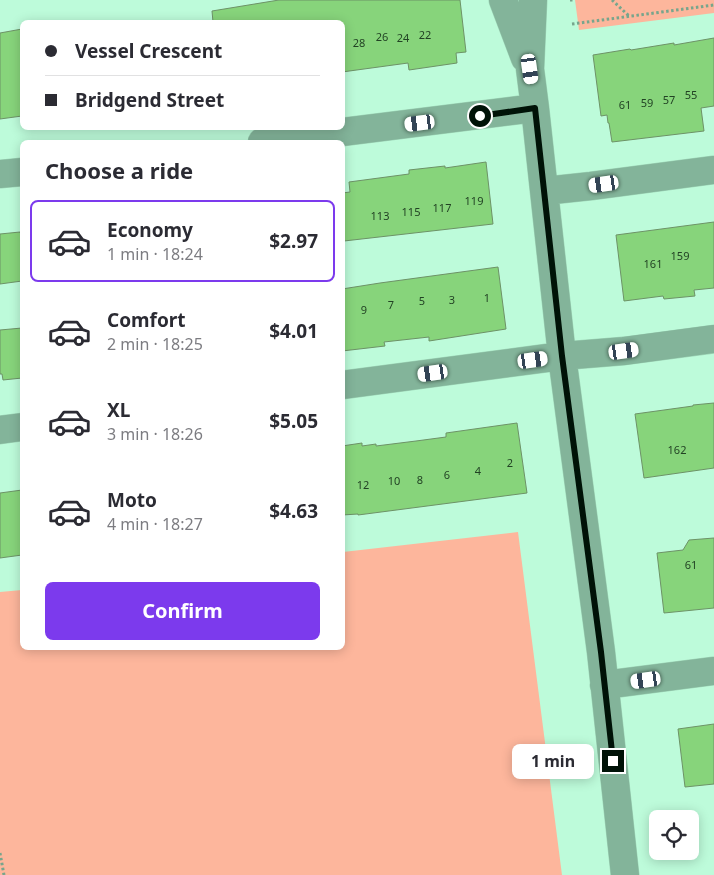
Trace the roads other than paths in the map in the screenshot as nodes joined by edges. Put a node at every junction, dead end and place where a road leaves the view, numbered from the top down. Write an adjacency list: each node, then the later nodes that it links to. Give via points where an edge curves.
1 (503, 0): 3 (street)
2 (533, 0): 3 (street)
3 (530, 69): 4 (street)
4 (535, 108): 5 (street); 9 (street)
5 (278, 140)
6 (714, 170): 9 (street)
7 (20, 172): 8 (street)
8 (0, 174)
9 (544, 191): 11 (street)
10 (714, 339): 11 (street)
11 (562, 356): 12 (street); 16 (street)
12 (345, 385)
13 (20, 427): 14 (street)
14 (0, 430)
15 (714, 671): 16 (street)
16 (604, 685): 17 (street)
17 (625, 875)

